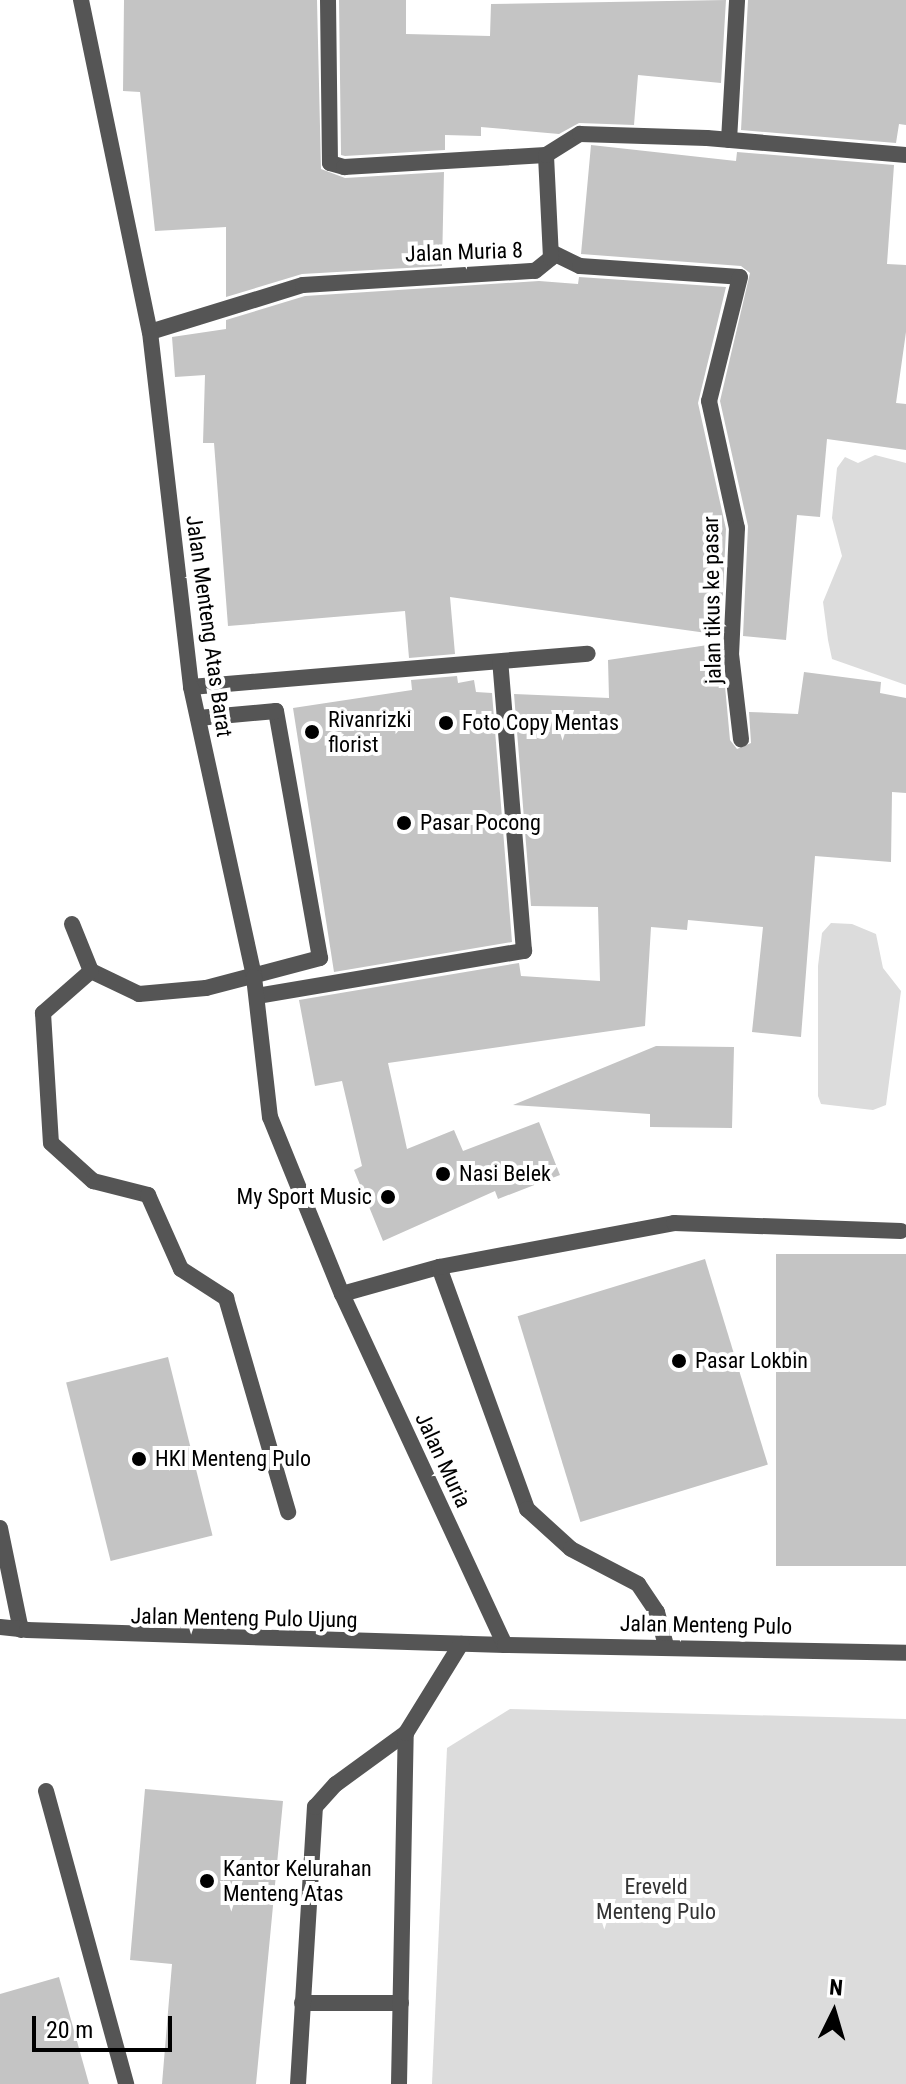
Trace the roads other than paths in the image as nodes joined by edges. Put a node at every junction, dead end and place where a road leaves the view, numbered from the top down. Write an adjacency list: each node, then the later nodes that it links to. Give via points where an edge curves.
1 (81, 0): 8 (street, Jalan Menteng Atas Barat)
2 (328, 0): 5 (street, via 330,163 344,167)
3 (737, 0): 4 (street)
4 (729, 140): 5 (street, via 580,134); 6 (street)
5 (546, 155): 7 (street, Jalan Muria 8)
6 (906, 155)
7 (551, 252): 8 (street, Jalan Muria 8, via 535,271 303,285); 13 (street, jalan tikus ke pasar, via 580,266 740,277 709,401 737,528 731,654)
8 (150, 332): 11 (street, Jalan Menteng Atas Barat)
9 (588, 654): 10 (street)
10 (500, 662): 11 (street); 17 (street, via 524,951)
11 (191, 687): 12 (street, Jalan Menteng Atas Barat)
12 (198, 718): 16 (street, Jalan Menteng Atas Barat); 16 (street, via 276,711 320,958)
13 (741, 739)
14 (72, 924): 15 (street)
15 (91, 971): 16 (street, via 139,994); 21 (street, via 43,1013 51,1143 93,1181 148,1195 181,1269 226,1298)
16 (254, 977): 17 (street, Jalan Menteng Atas Barat)
17 (257, 996): 20 (street, Jalan Menteng Atas Barat, via 270,1117)
18 (901, 1231): 19 (street, via 674,1223)
19 (439, 1267): 20 (street); 27 (street, via 527,1509 571,1549 638,1584 657,1612)
20 (342, 1294): 26 (street, Jalan Muria)
21 (288, 1512)
22 (0, 1528): 24 (street)
23 (0, 1627): 24 (street, Jalan Menteng Pulo Ujung)
24 (24, 1630): 25 (street, Jalan Menteng Pulo Ujung)
25 (461, 1644): 26 (street, Jalan Menteng Pulo Ujung); 29 (street)
26 (505, 1645): 27 (street, Jalan Menteng Pulo)
27 (666, 1646): 28 (street, Jalan Menteng Pulo)
28 (906, 1653)
29 (406, 1733): 31 (street, via 336,1784 315,1807); 32 (street)
30 (46, 1791): 33 (street)
31 (302, 2003): 32 (street); 34 (street)
32 (401, 2003): 35 (street)
33 (126, 2084)
34 (298, 2084)
35 (399, 2084)

